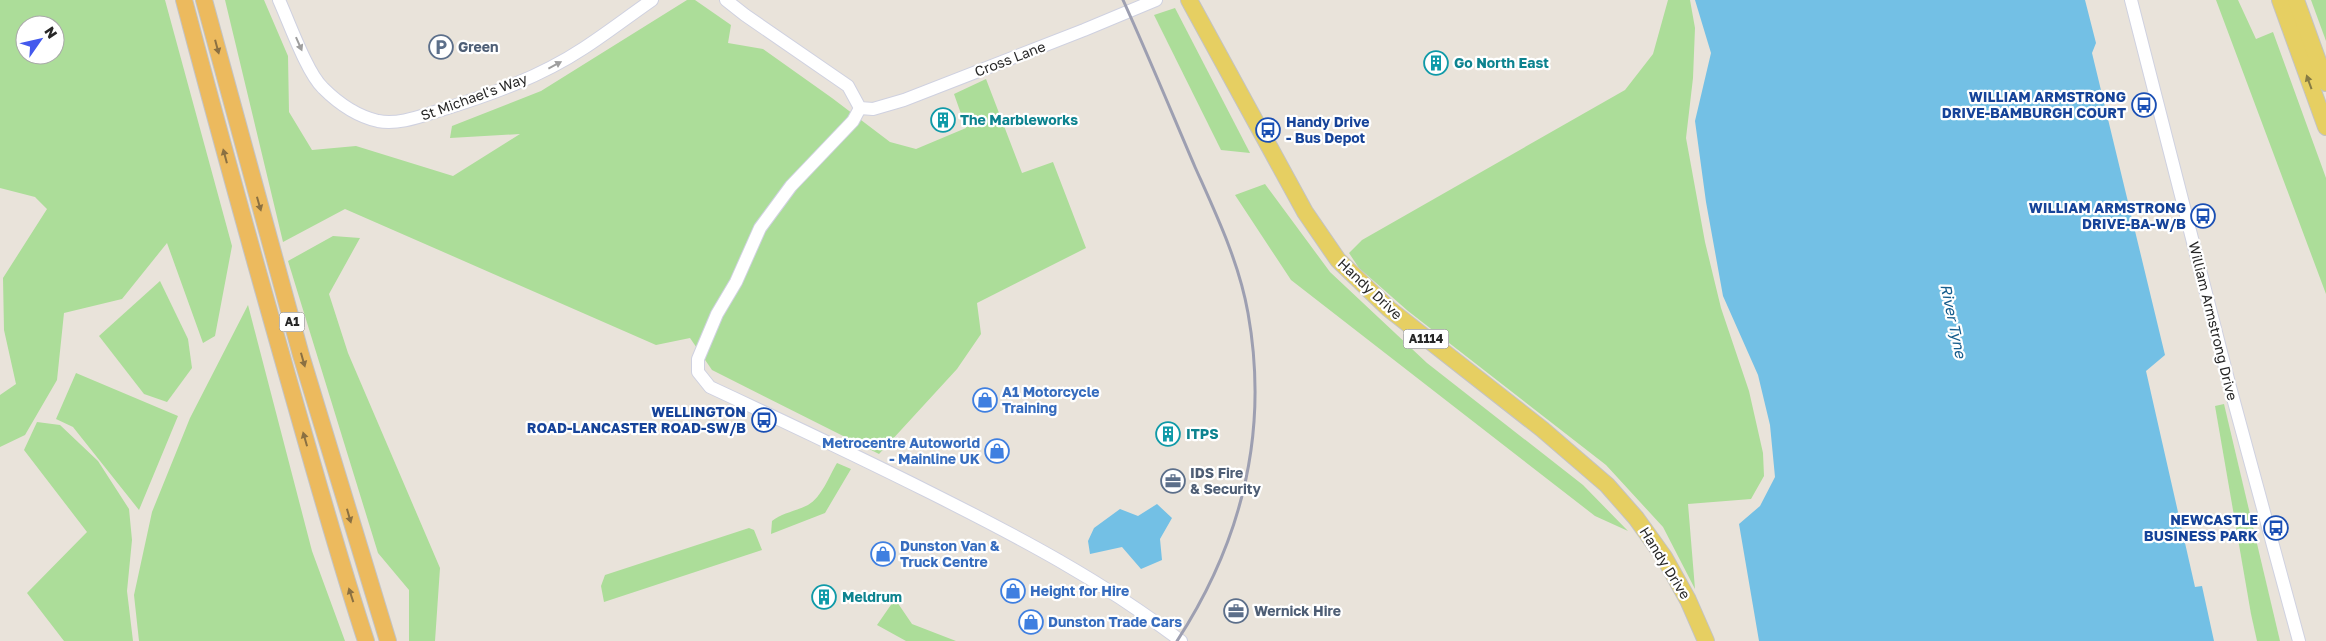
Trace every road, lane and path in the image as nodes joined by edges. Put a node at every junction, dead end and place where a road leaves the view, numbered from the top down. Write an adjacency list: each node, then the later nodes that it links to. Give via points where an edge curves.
1 (184, 0): 14 (highway, A1, one-way to 1, via 284,364)
2 (204, 0): 15 (highway, A1, one-way to 15, via 301,355)
3 (279, 0): 4 (street, St Michael's Way, one-way to 4, via 321,87 357,114 379,121 407,120 526,80 583,49)
4 (652, 0)
5 (726, 0): 12 (street, via 848,86)
6 (1156, 0): 12 (street, Cross Lane, via 904,100 873,109)
7 (1189, 0): 17 (main road, Handy Drive / A1114, via 1305,212 1338,260 1389,309 1542,429 1607,485 1664,557)
8 (2131, 0): 18 (street, William Armstrong Drive)
9 (2280, 0): 13 (main road, one-way to 9)
10 (2296, 0): 11 (main road)
11 (2326, 83)
12 (860, 108): 16 (street, via 854,121 791,186 760,228 698,359 698,372 710,387 1020,537 1092,580)
13 (2326, 127)
14 (366, 641)
15 (388, 641)
16 (1181, 641)
17 (1706, 641)
18 (2299, 641)

